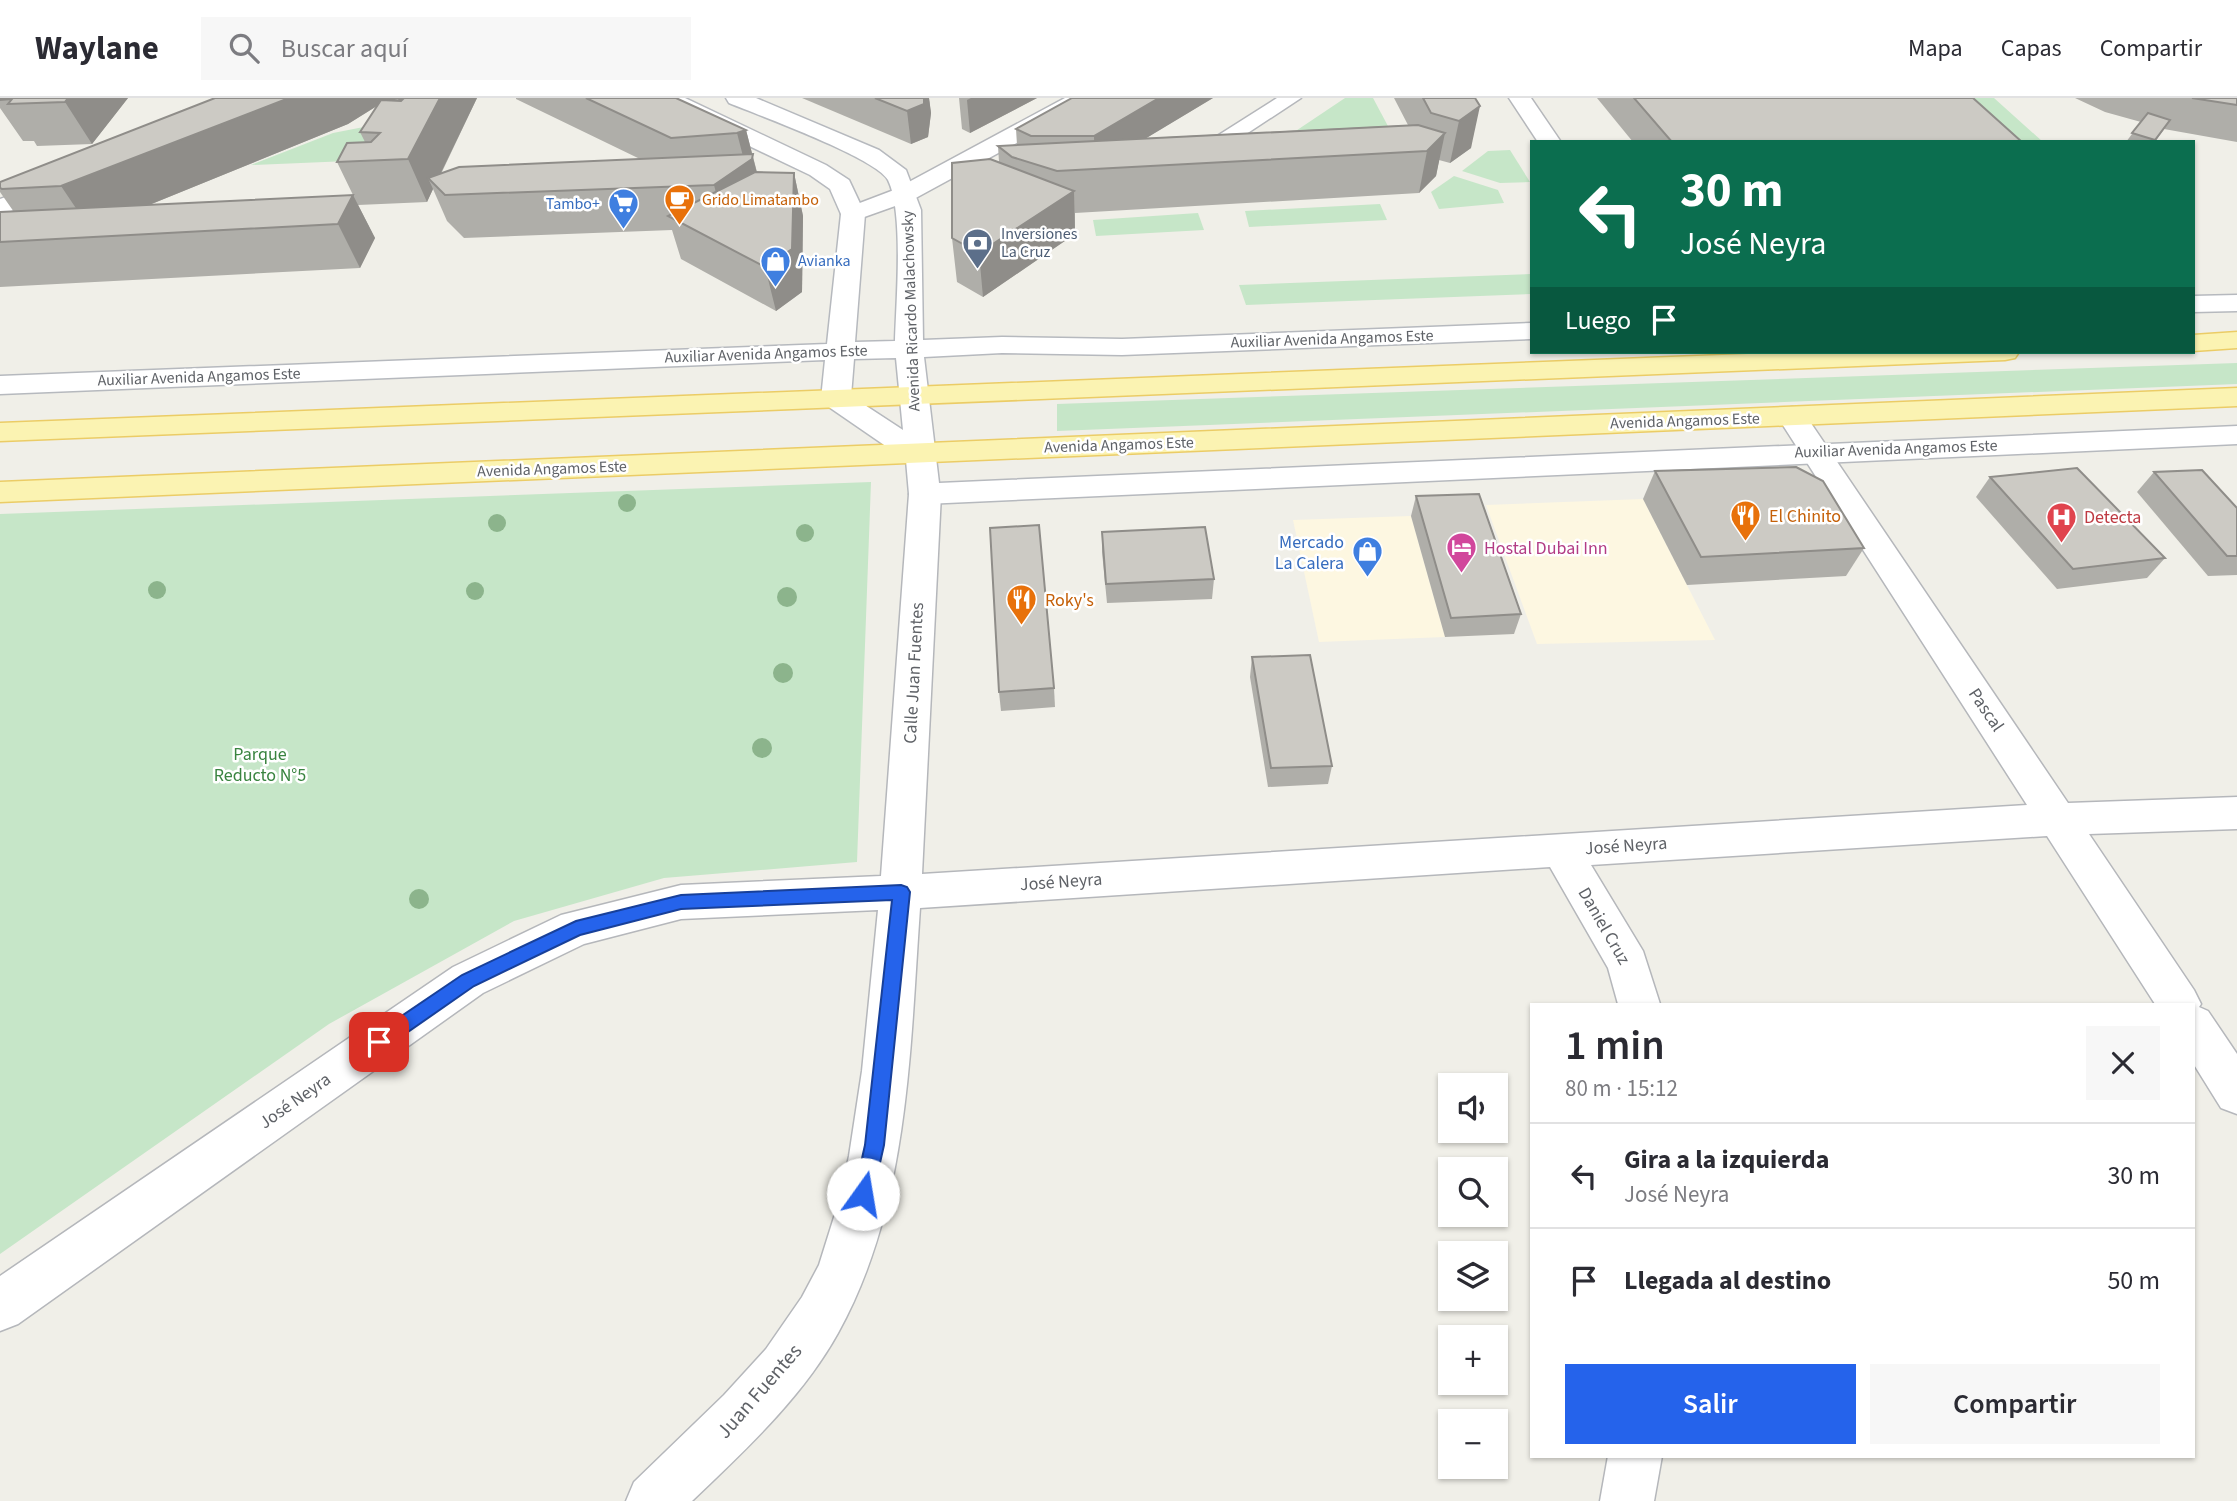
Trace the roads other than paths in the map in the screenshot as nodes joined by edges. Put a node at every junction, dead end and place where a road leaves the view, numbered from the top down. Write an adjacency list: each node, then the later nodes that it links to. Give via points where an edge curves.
1 (667, 98): 12 (street, via 818,170 840,185)
2 (737, 98): 10 (street, Avenida Ricardo Malachowsky, via 871,155 898,174)
3 (1082, 98): 10 (street)
4 (1520, 98): 7 (street)
5 (1253, 102): 6 (lane)
6 (1282, 103): 8 (lane, via 1221,142)
7 (1549, 140)
8 (1206, 159)
9 (77, 179): 11 (street)
10 (903, 195): 12 (street); 18 (street, Avenida Ricardo Malachowsky, via 909,210)
11 (0, 208)
12 (853, 214): 19 (street)
13 (2237, 303): 14 (street)
14 (2195, 304)
15 (1530, 331): 18 (street, Auxiliar Avenida Angamos Este, via 1122,347)
16 (2237, 340): 17 (main road)
17 (2195, 343)
18 (909, 349): 19 (street, Auxiliar Avenida Angamos Este); 22 (street, Avenida Ricardo Malachowsky)
19 (841, 352): 21 (street, Auxiliar Avenida Angamos Este); 24 (street)
20 (1956, 354): 22 (main road)
21 (0, 385)
22 (913, 397): 24 (main road); 29 (street, Avenida Ricardo Malachowsky)
23 (2237, 397): 25 (main road, Avenida Angamos Este)
24 (836, 400): 26 (main road); 29 (street)
25 (1792, 416): 28 (street, Pascal); 29 (main road, Avenida Angamos Este)
26 (0, 432)
27 (2237, 435): 28 (street, Auxiliar Avenida Angamos Este)
28 (1815, 452): 31 (street, Auxiliar Avenida Angamos Este); 33 (street, Pascal)
29 (918, 454): 30 (main road, Avenida Angamos Este); 31 (street, Calle Juan Fuentes)
30 (0, 492)
31 (925, 494): 35 (street, Calle Juan Fuentes)
32 (2237, 813): 33 (street, José Neyra)
33 (2059, 819): 34 (street, José Neyra); 37 (street, Pascal)
34 (1561, 850): 35 (street, José Neyra); 36 (street, Daniel Cruz, via 1628,964)
35 (901, 892): 40 (street, José Neyra, via 681,902 576,928 468,980); 42 (street, Juan Fuentes, via 874,1145 842,1266 821,1314 788,1364)
36 (1639, 1003)
37 (2178, 1003)
38 (2195, 1028): 39 (street)
39 (2237, 1093)
40 (0, 1306)
41 (1635, 1458): 43 (street)
42 (653, 1501)
43 (1627, 1501)

